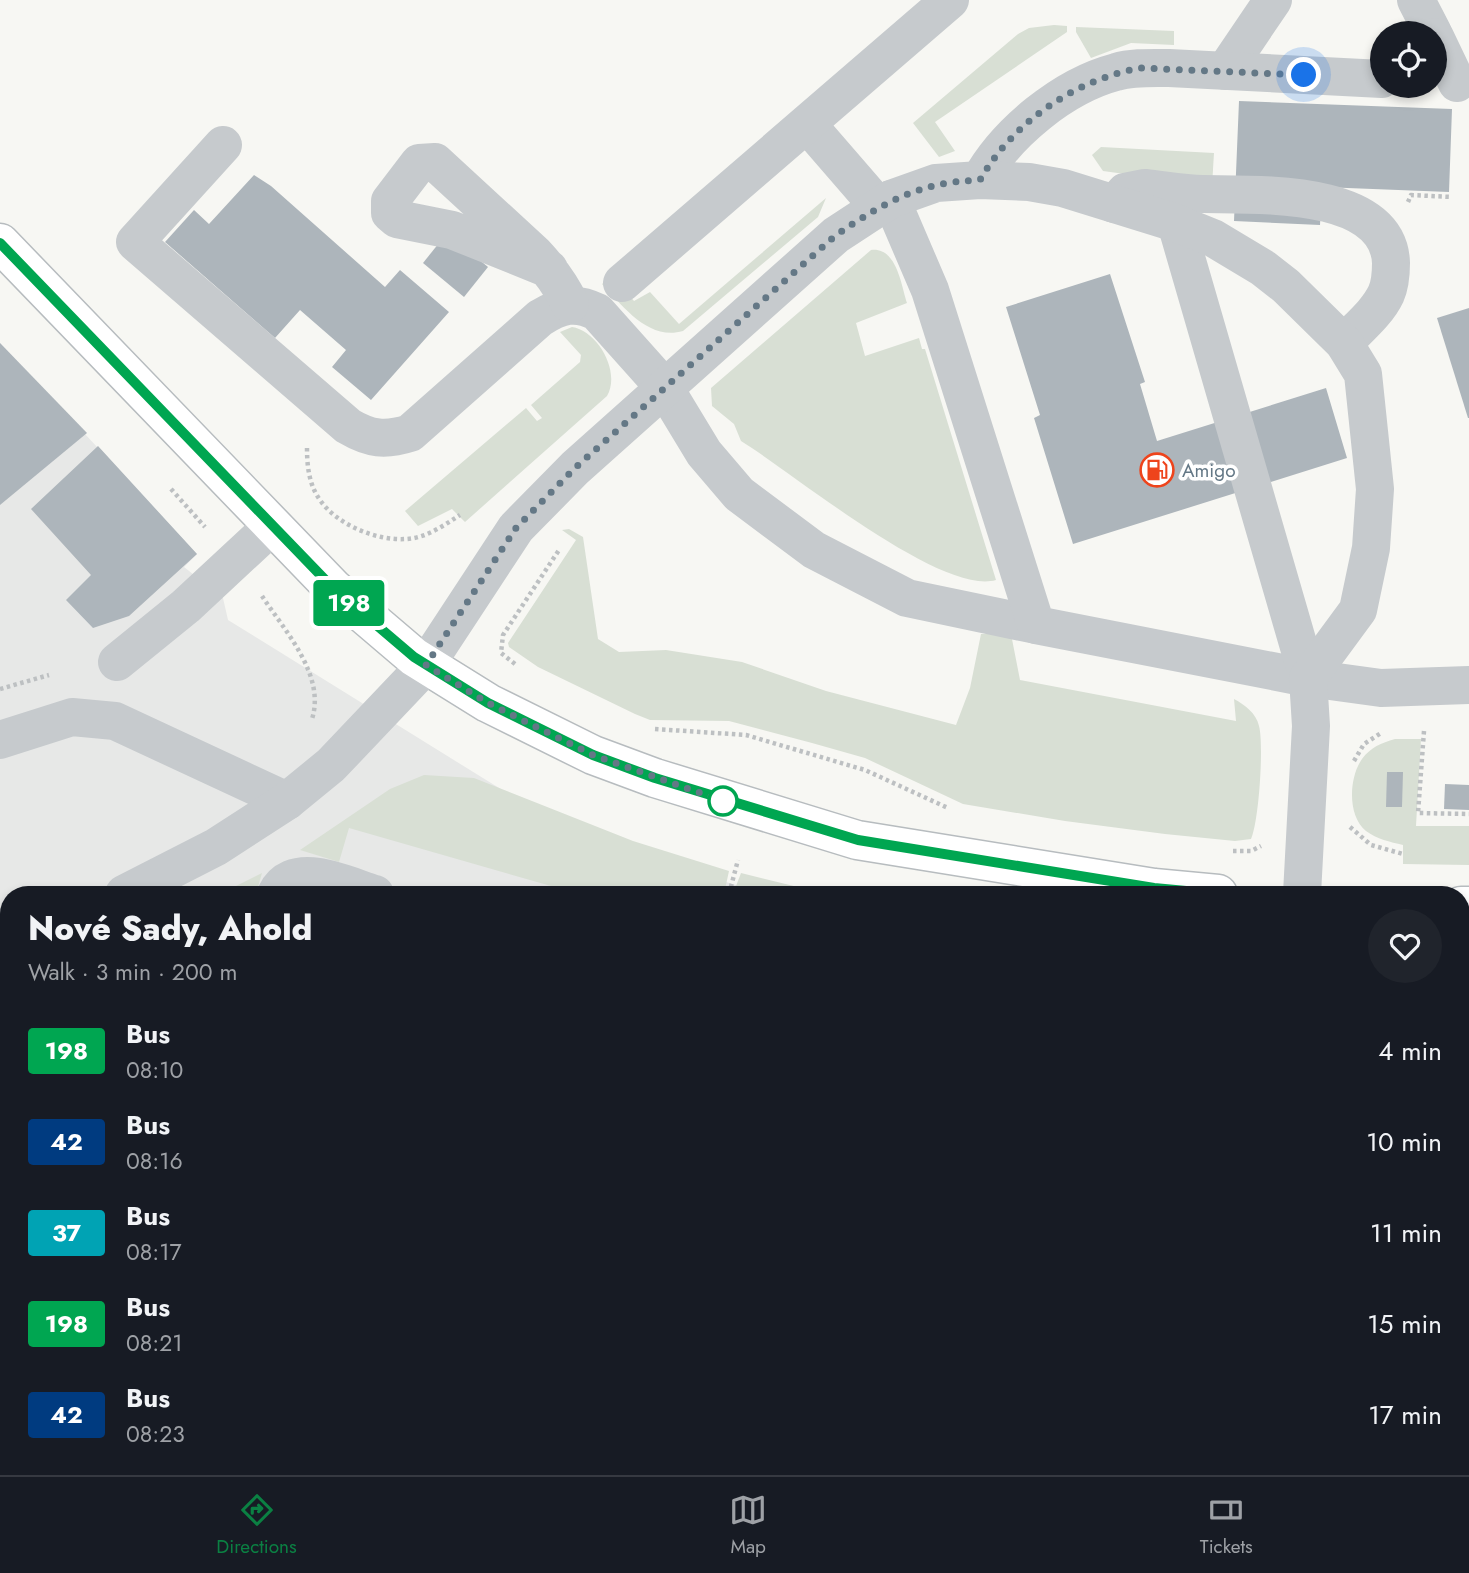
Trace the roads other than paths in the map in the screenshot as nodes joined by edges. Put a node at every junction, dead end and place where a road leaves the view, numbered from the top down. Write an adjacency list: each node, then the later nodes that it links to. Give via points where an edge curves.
1 (950, 0): 9 (lane)
2 (1273, 0): 6 (lane)
3 (1416, 0): 4 (lane)
4 (1427, 21)
5 (1447, 66): 8 (lane)
6 (1225, 71): 7 (lane); 11 (lane, via 1140,68 1095,80 1013,133)
7 (1370, 78)
8 (1454, 82)
9 (807, 124): 12 (lane); 17 (lane)
10 (223, 145): 18 (lane, via 135,243 366,437 388,440 410,433 540,318)
11 (980, 180): 12 (lane, via 936,183); 13 (lane, via 1063,188)
12 (885, 203): 20 (lane, via 836,235); 22 (lane, via 930,290)
13 (1114, 204): 14 (lane); 19 (lane, via 1125,192 1145,188 1311,201 1361,216 1374,224 1388,244 1391,278 1374,311)
14 (1176, 223): 19 (lane, via 1213,238 1263,268); 25 (lane)
15 (0, 243): 21 (main road)
16 (549, 269): 18 (lane)
17 (622, 283)
18 (570, 304): 20 (lane, via 597,313)
19 (1345, 343): 25 (lane, via 1363,374 1371,433 1375,489 1371,548 1358,610)
20 (664, 387): 22 (lane, via 704,453 739,494 814,550 907,598); 24 (lane, via 516,528)
21 (272, 526): 23 (lane, via 157,632); 24 (main road, via 367,618)
22 (1036, 625): 25 (lane)
23 (117, 662)
24 (426, 665): 28 (lane, via 349,747); 32 (main road, via 488,703 593,755 740,806 858,840)
25 (1308, 678): 26 (lane, via 1381,688); 33 (lane, via 1311,726)
26 (1469, 685)
27 (0, 740): 28 (lane, via 72,717 115,720)
28 (287, 801): 29 (lane, via 216,847)
29 (140, 886)
30 (283, 886): 31 (lane, via 304,875)
31 (345, 886)
32 (1142, 886)
33 (1302, 886)

